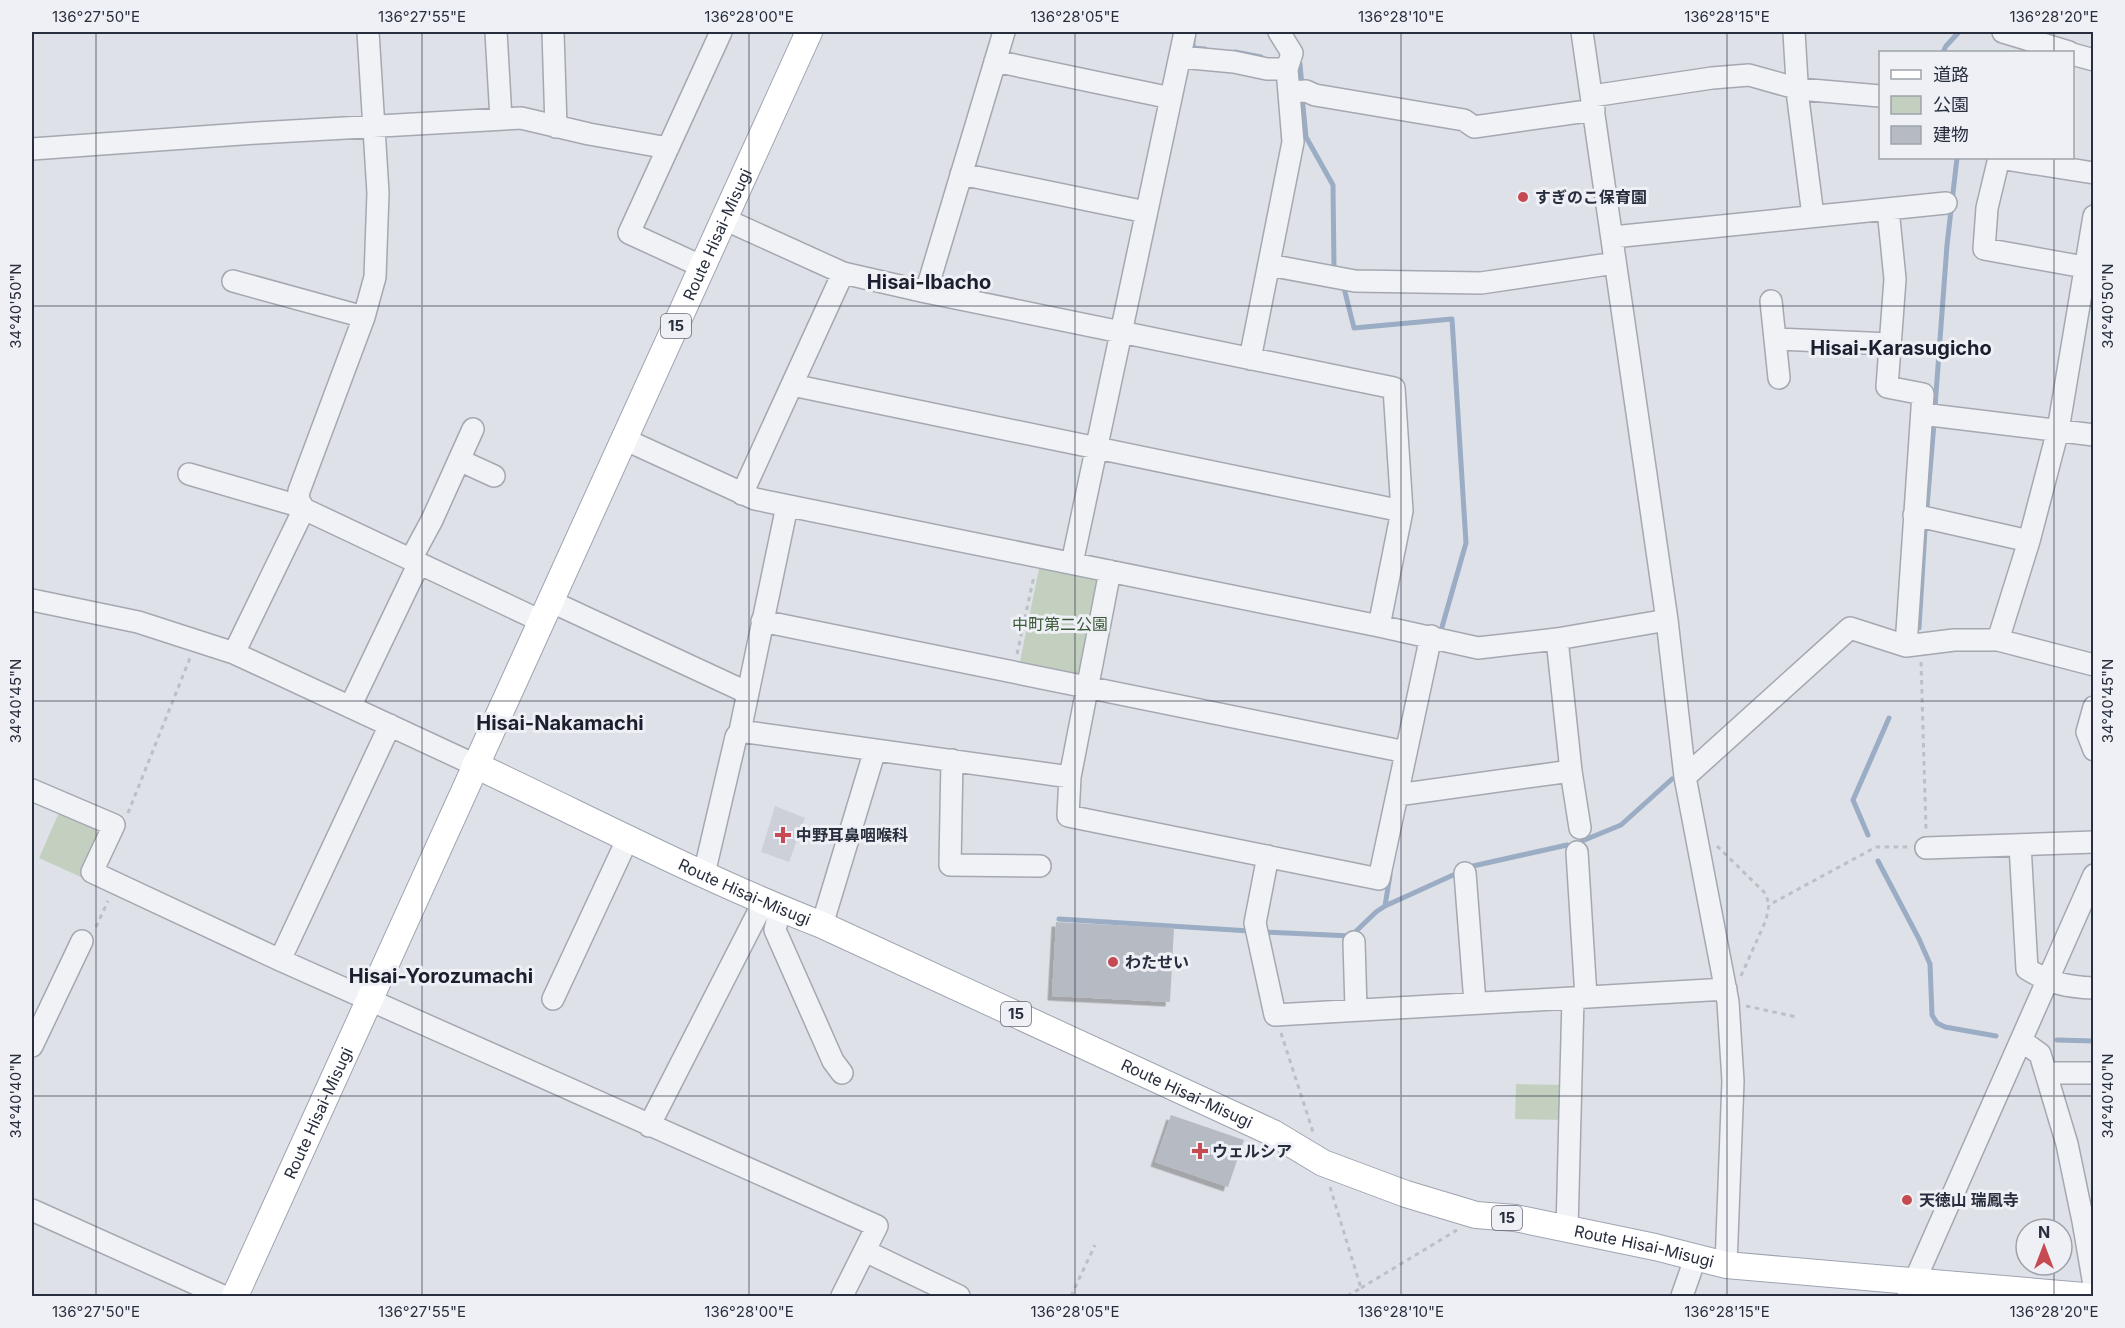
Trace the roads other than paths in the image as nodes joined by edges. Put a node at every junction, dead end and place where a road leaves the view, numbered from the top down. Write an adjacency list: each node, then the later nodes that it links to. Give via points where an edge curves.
1 (368, 32): 25 (street)
2 (496, 32): 23 (street)
3 (553, 32): 24 (street)
4 (721, 32): 26 (street)
5 (809, 32): 37 (main road, Route Hisai-Misugi / 15)
6 (1004, 32): 16 (street)
7 (1185, 32): 14 (street)
8 (1279, 32): 17 (street, via 1292,53)
9 (1582, 32): 22 (street)
10 (1794, 32): 18 (street)
11 (2015, 41): 12 (street)
12 (2062, 51)
13 (2074, 54): 15 (street)
14 (1180, 57): 17 (street); 21 (street)
15 (2094, 60)
16 (995, 61): 21 (street); 31 (street)
17 (1287, 69): 19 (street)
18 (1799, 89): 20 (street); 22 (street, via 1749,75 1712,78); 35 (street)
19 (1296, 92): 22 (street, via 1464,120 1474,127); 40 (street, via 1293,142)
20 (1879, 96)
21 (1171, 98): 34 (street)
22 (1593, 103): 38 (street)
23 (501, 119): 24 (street, via 521,118); 25 (street)
24 (556, 127): 26 (street)
25 (374, 128): 27 (street); 47 (street, via 378,193 375,277)
26 (668, 148): 41 (street, via 629,234)
27 (32, 149)
28 (1999, 159): 42 (street, via 1987,208 1984,249)
29 (2005, 159): 30 (street)
30 (2094, 173)
31 (961, 174): 34 (street); 45 (street)
32 (1946, 203): 33 (street)
33 (1888, 209): 35 (street); 50 (street, via 1895,279)
34 (1146, 212): 48 (street)
35 (1813, 216): 38 (street)
36 (2094, 216): 42 (street)
37 (724, 219): 41 (main road, Route Hisai-Misugi / 15); 43 (street)
38 (1612, 237): 39 (street)
39 (1615, 263): 40 (street, via 1481,283 1338,278); 74 (street)
40 (1269, 265): 51 (street)
41 (703, 267): 58 (main road, Route Hisai-Misugi / 15)
42 (2084, 267): 56 (street)
43 (843, 273): 45 (street); 53 (street)
44 (234, 281): 47 (street)
45 (926, 292): 48 (street)
46 (1771, 301): 49 (street)
47 (364, 317): 64 (street, via 298,491)
48 (1121, 332): 51 (street); 59 (street)
49 (1776, 339): 50 (street); 52 (street)
50 (1890, 344): 54 (street, via 1887,387 1923,394)
51 (1250, 359): 66 (street, via 1394,388)
52 (1779, 378)
53 (792, 385): 59 (street); 63 (street)
54 (1922, 414): 56 (street); 67 (street)
55 (473, 429): 60 (street)
56 (2058, 430): 57 (street); 68 (street)
57 (2094, 435)
58 (624, 439): 63 (street); 73 (main road, Route Hisai-Misugi / 15)
59 (1096, 449): 66 (street); 70 (street)
60 (459, 460): 62 (street); 69 (street)
61 (189, 474): 64 (street)
62 (494, 476)
63 (742, 494): 65 (street)
64 (302, 506): 69 (street); 81 (street)
65 (787, 506): 70 (street); 75 (street)
66 (1402, 511): 76 (street)
67 (1914, 515): 68 (street); 80 (street)
68 (2029, 541): 79 (street)
69 (415, 561): 73 (street); 85 (street)
70 (1072, 563): 71 (street)
71 (1110, 571): 76 (street); 83 (street)
72 (32, 600): 81 (street, via 138,622)
73 (545, 611): 84 (street); 93 (main road, Route Hisai-Misugi / 15)
74 (1667, 620): 78 (street); 96 (street)
75 (762, 621): 83 (street); 84 (street)
76 (1379, 626): 77 (street)
77 (1431, 636): 78 (street, via 1478,648); 91 (street)
78 (1557, 639): 94 (street)
79 (1998, 640): 80 (street); 82 (street)
80 (1913, 645): 96 (street, via 1850,628)
81 (234, 653): 85 (street)
82 (2094, 665)
83 (1087, 687): 91 (street); 95 (street)
84 (748, 693): 88 (street)
85 (350, 707): 87 (street)
86 (2094, 707): 89 (street)
87 (390, 725): 93 (street); 114 (street)
88 (740, 730): 90 (street); 108 (street)
89 (2091, 739)
90 (875, 750): 92 (street); 111 (street)
91 (1406, 752): 98 (street)
92 (952, 760): 95 (street); 106 (street, via 950,865)
93 (475, 765): 100 (main road, Route Hisai-Misugi / 15); 120 (main road, Route Hisai-Misugi / 15)
94 (1570, 771): 98 (street); 99 (street)
95 (1070, 777): 105 (street, via 1068,816)
96 (1685, 777): 117 (street)
97 (32, 790): 114 (street, via 114,825 92,872)
98 (1397, 795): 105 (street, via 1379,879)
99 (1580, 828)
100 (628, 838): 108 (main road, Route Hisai-Misugi / 15); 119 (street)
101 (2094, 842): 102 (street)
102 (2020, 845): 103 (street); 115 (street, via 2027,969)
103 (1926, 848)
104 (1577, 852): 118 (street)
105 (1268, 856): 122 (street, via 1255,923 1275,1015)
106 (1040, 866)
107 (1465, 873): 121 (street)
108 (704, 874): 110 (main road, Route Hisai-Misugi / 15)
109 (2094, 875): 115 (street)
110 (772, 905): 111 (main road, Route Hisai-Misugi / 15); 126 (street, via 775,930); 128 (street)
111 (822, 925): 130 (main road, Route Hisai-Misugi / 15, via 1263,1128 1323,1163 1476,1215 1515,1218)
112 (82, 941): 124 (street)
113 (1354, 942): 122 (street)
114 (280, 960): 120 (street)
115 (2046, 981): 116 (street); 123 (street)
116 (2094, 988)
117 (1727, 996): 118 (street); 133 (street, via 1733,1081)
118 (1580, 997): 121 (street); 130 (street)
119 (553, 999)
120 (370, 1000): 128 (street); 137 (main road, Route Hisai-Misugi / 15)
121 (1475, 1004): 122 (street)
122 (1356, 1009)
123 (2022, 1041): 127 (street, via 2040,1054); 135 (street)
124 (32, 1046)
125 (2094, 1072): 127 (street)
126 (842, 1073)
127 (2047, 1076): 134 (street, via 2067,1144)
128 (649, 1126): 131 (street, via 877,1226)
129 (32, 1210): 136 (street)
130 (1566, 1230): 132 (main road, Route Hisai-Misugi / 15)
131 (865, 1251): 138 (street); 139 (street)
132 (1696, 1256): 133 (main road, Route Hisai-Misugi / 15); 140 (street)
133 (1726, 1264): 135 (main road, Route Hisai-Misugi / 15)
134 (2094, 1285)
135 (1912, 1289): 141 (main road, Route Hisai-Misugi / 15)
136 (223, 1296)
137 (235, 1296)
138 (842, 1296)
139 (959, 1296)
140 (1682, 1296)
141 (2084, 1296)

